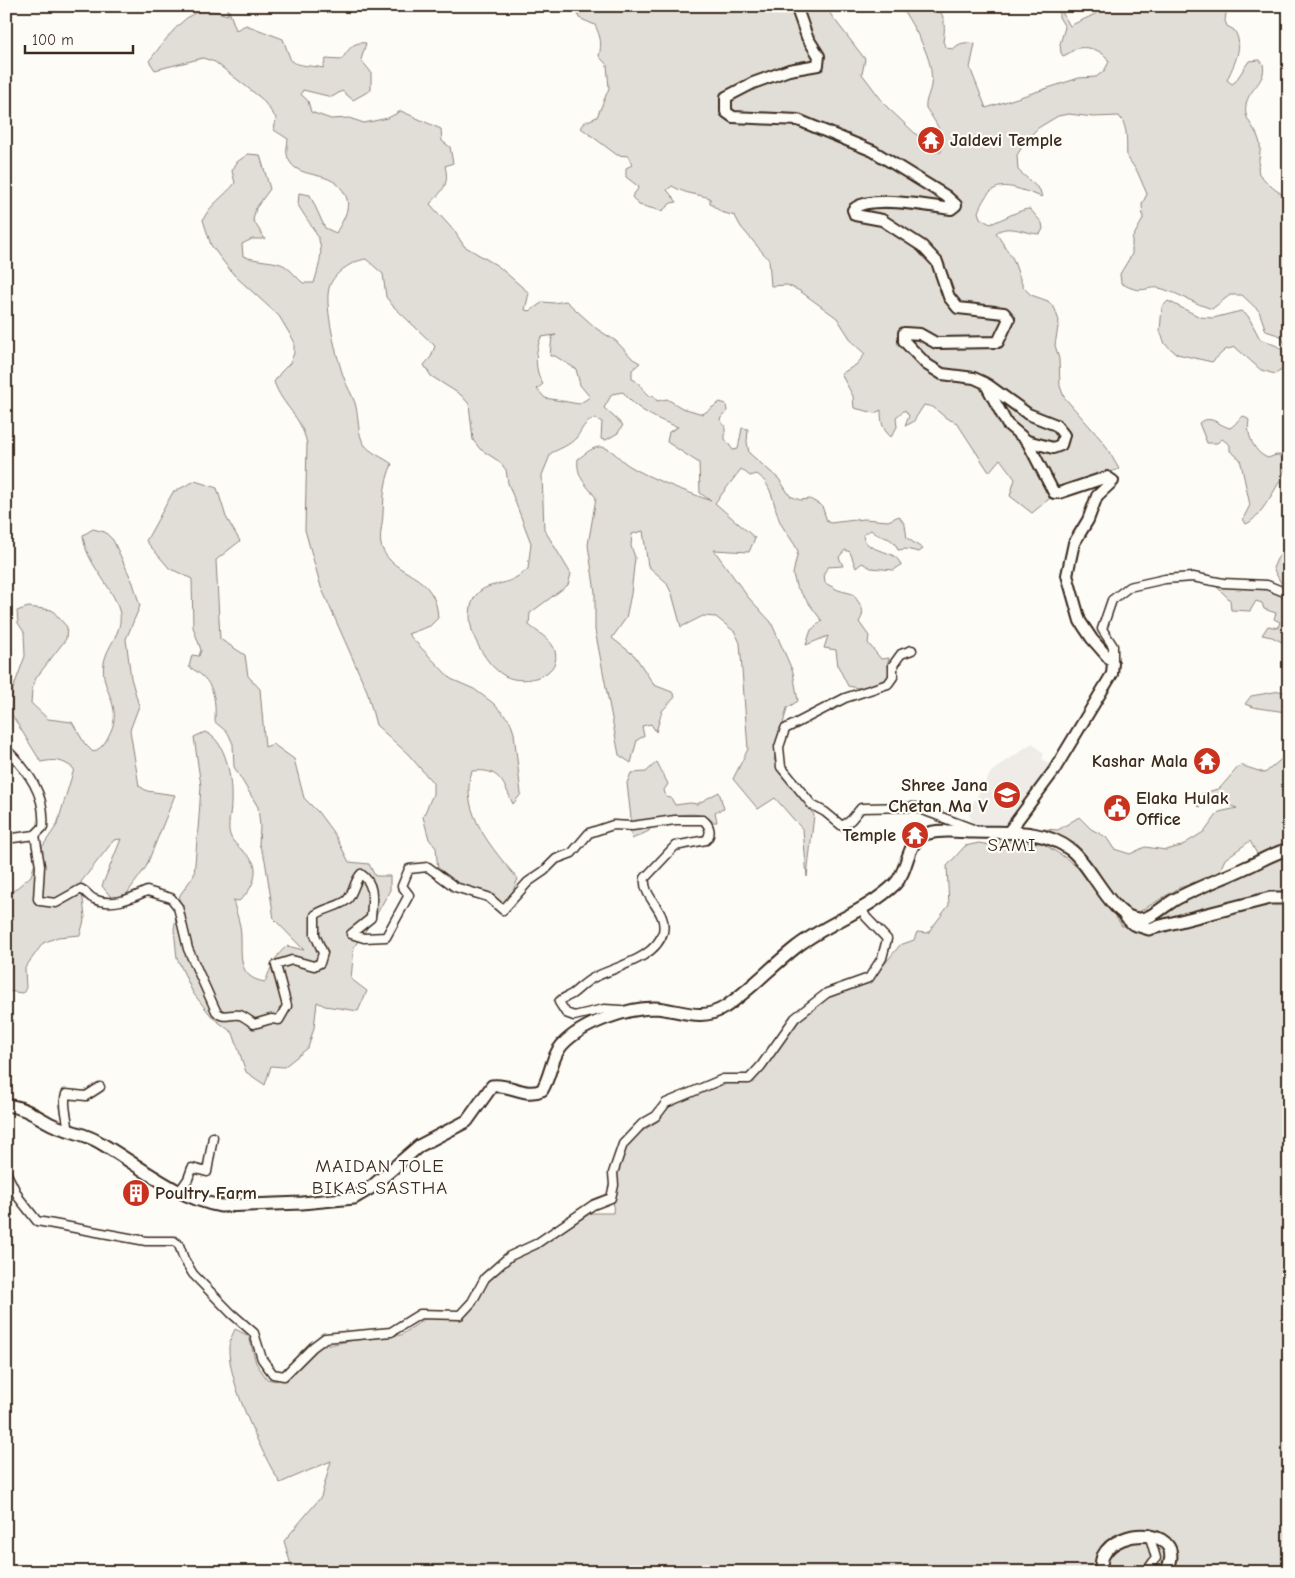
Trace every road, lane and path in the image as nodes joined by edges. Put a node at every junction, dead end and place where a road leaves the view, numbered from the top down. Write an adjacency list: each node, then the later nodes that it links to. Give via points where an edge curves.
1 (796, 6): 2 (street, via 807,37 819,56 818,65 789,70 753,83 726,97 726,112 733,116 798,120 836,135 873,151 956,205 952,209 863,203 852,210 855,215 882,220 922,246 937,262 949,297 958,308 1004,313 1009,319 998,342 936,343 920,334 904,334 904,341 909,347 942,374 974,378)
2 (985, 383): 3 (street, via 1007,424); 3 (street, via 1028,414 1056,425 1064,435 1061,445 1052,448)
3 (1027, 441): 6 (street, via 1054,493 1107,477 1113,481 1097,496 1074,543 1067,575 1080,621)
4 (1289, 594): 6 (street, via 1268,585 1223,583 1192,577 1165,579 1129,588 1112,600 1102,629 1113,646)
5 (912, 650): 9 (street, via 901,654 893,665 893,677 888,684 845,698 785,729 779,747 781,766 812,806 842,826 861,808 915,807)
6 (1113, 662): 8 (street, via 1112,674 1067,750)
7 (6, 749): 10 (street, via 25,767 38,791 44,811 43,827)
8 (1010, 830): 9 (main road); 15 (main road, via 1049,838 1071,850)
9 (982, 832): 14 (main road, via 941,831 920,837 912,846 900,878)
10 (35, 835): 11 (street); 16 (street, via 40,866 40,901 56,903 82,889 91,898 103,902 127,901 147,891 171,898 178,907 188,949 216,1011 219,1015 242,1016 254,1024 279,1020 287,1006 276,966 292,960 314,966 320,963 322,952 315,935 315,915 347,899 361,874 368,878 372,888 371,918 351,934 364,938 386,937 409,895 402,886 409,869 428,867 456,887 488,897 503,910 528,882 556,859 572,853 589,832 613,824 632,826 703,820 709,827 706,840 675,846 645,878 646,888 662,918 663,931 658,941 641,958 596,976 559,1002 566,1013 574,1016 604,1009)
11 (6, 839)
12 (1289, 849): 15 (main road, via 1176,898 1143,919)
13 (1289, 898): 15 (main road, via 1270,898 1149,929 1132,924)
14 (862, 909): 16 (main road, via 822,929 795,948 723,1009 698,1016 653,1008); 21 (street, via 887,939 882,958 869,978 827,993 795,1018 762,1066 749,1079 723,1079 666,1102 656,1116 642,1124 623,1144 611,1198 593,1205 536,1244 510,1256 485,1278 476,1296 460,1315 420,1314 391,1332 326,1338 284,1376 273,1374 262,1360 254,1333 193,1274 179,1244 36,1221)
15 (1124, 915)
16 (630, 1012): 22 (main road, via 593,1023 569,1038 555,1056 542,1090 528,1094 492,1086 467,1121 419,1146 354,1198 222,1206)
17 (100, 1088): 19 (street, via 86,1096 66,1094)
18 (6, 1105): 19 (main road, via 29,1111)
19 (68, 1131): 22 (main road, via 95,1140)
20 (213, 1137): 22 (street, via 207,1172 192,1168)
21 (6, 1172)
22 (179, 1192)
23 (1148, 1534): 24 (main road, via 1128,1538 1111,1548 1104,1556); 25 (street, via 1156,1558); 26 (main road, via 1167,1544 1171,1557)
24 (1100, 1572)
25 (1146, 1572)
26 (1166, 1572)

